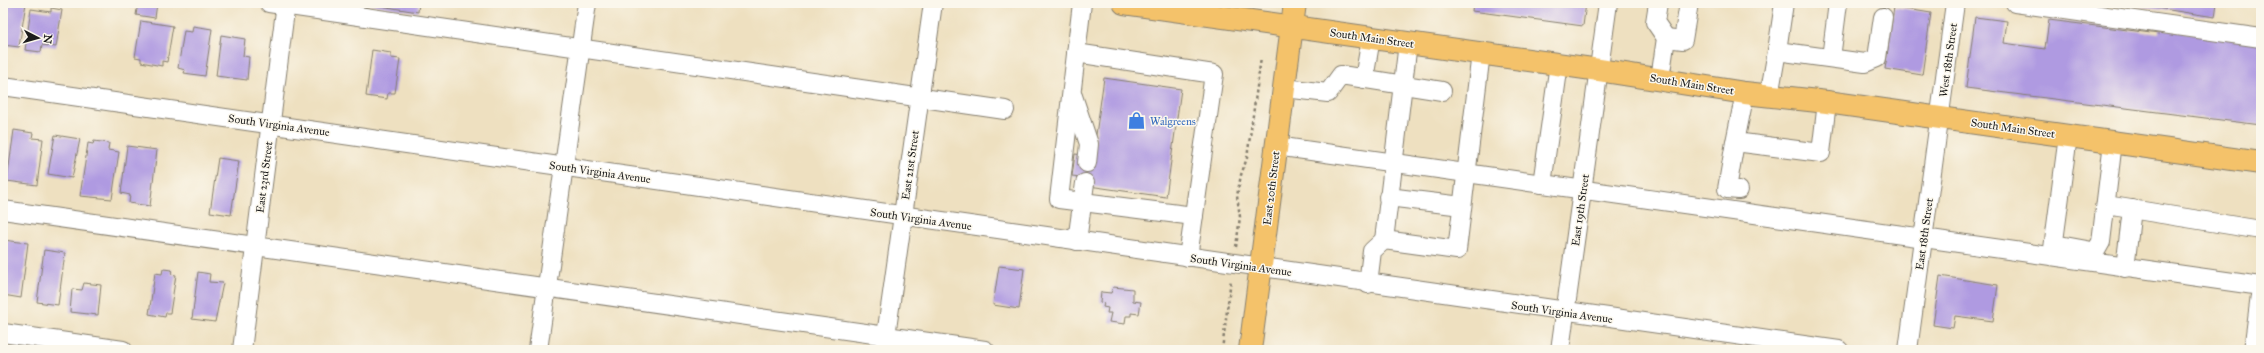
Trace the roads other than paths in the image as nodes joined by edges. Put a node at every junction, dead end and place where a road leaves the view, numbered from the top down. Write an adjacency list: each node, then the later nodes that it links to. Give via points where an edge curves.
1 (587, 3): 20 (street)
2 (933, 3): 36 (street, East 21st Street)
3 (1082, 3): 22 (street)
4 (1124, 3): 15 (main road, South Main Street)
5 (1295, 3): 15 (main road, East 20th Street)
6 (1608, 3): 26 (street, East 19th Street)
7 (1658, 3): 17 (street, via 1655,22)
8 (1689, 3): 17 (street, via 1683,40)
9 (1784, 3): 21 (street)
10 (1838, 3): 24 (street)
11 (1955, 3): 39 (street, West 18th Street)
12 (2015, 3): 18 (street)
13 (280, 4): 20 (street); 40 (street, East 23rd Street)
14 (1883, 17): 24 (street, via 1877,58 1865,63)
15 (1292, 27): 16 (main road, South Main Street); 31 (main road, East 20th Street)
16 (1371, 38): 19 (main road, South Main Street); 27 (street)
17 (1666, 38): 28 (street)
18 (2261, 38)
19 (1408, 43): 23 (main road, South Main Street); 29 (street)
20 (581, 47): 36 (street); 48 (street)
21 (1777, 51): 24 (street); 35 (street)
22 (1076, 53): 32 (street); 60 (street, via 1214,74)
23 (1481, 53): 25 (main road, South Main Street); 49 (street)
24 (1831, 58)
25 (1559, 64): 26 (main road, South Main Street); 51 (street)
26 (1599, 70): 28 (main road, South Main Street); 52 (street, East 19th Street)
27 (1364, 79): 29 (street); 31 (street, via 1341,76 1328,93)
28 (1660, 79): 34 (main road, South Main Street)
29 (1402, 85): 33 (street); 45 (street)
30 (3, 86): 40 (street, South Virginia Avenue)
31 (1284, 88): 44 (main road, East 20th Street)
32 (1072, 91): 46 (street, via 1089,144); 55 (street, via 1059,199)
33 (1442, 91)
34 (1745, 93): 35 (main road, South Main Street); 42 (street)
35 (1769, 96): 37 (main road, South Main Street)
36 (920, 97): 38 (street); 61 (street, East 21st Street)
37 (1827, 102): 39 (main road, South Main Street); 42 (street, via 1821,153)
38 (1005, 110)
39 (1940, 118): 41 (main road, South Main Street); 64 (street, East 18th Street)
40 (271, 124): 48 (street, South Virginia Avenue); 66 (street, East 23rd Street)
41 (2068, 136): 43 (main road, South Main Street); 67 (street)
42 (1735, 142): 53 (street, via 1727,189)
43 (2113, 142): 47 (main road, South Main Street); 56 (street)
44 (1276, 146): 45 (street); 69 (main road, East 20th Street)
45 (1392, 162): 49 (street); 54 (street)
46 (1087, 163)
47 (2261, 164)
48 (564, 167): 61 (street, South Virginia Avenue); 73 (street)
49 (1466, 173): 51 (street); 57 (street)
50 (1085, 183): 55 (street)
51 (1542, 184): 52 (street)
52 (1582, 190): 64 (street); 74 (street, East 19th Street)
53 (1739, 190)
54 (1388, 197): 57 (street); 63 (street)
55 (1082, 202): 60 (street); 65 (street)
56 (2106, 204): 58 (street); 67 (street, via 2101,242 2097,249)
57 (1462, 206): 63 (street, via 1457,250)
58 (2132, 209): 62 (street); 70 (street)
59 (3, 210): 66 (street)
60 (1194, 216): 68 (street)
61 (903, 217): 65 (street, South Virginia Avenue); 76 (street, East 21st Street)
62 (2261, 230)
63 (1384, 240): 71 (street, via 1372,251)
64 (1923, 240): 67 (street); 84 (street, East 18th Street)
65 (1077, 241): 68 (street, South Virginia Avenue)
66 (255, 246): 73 (street); 78 (street, East 23rd Street)
67 (2053, 251): 70 (street)
68 (1188, 257): 69 (street, South Virginia Avenue)
69 (1261, 268): 71 (street, South Virginia Avenue); 81 (main road, East 20th Street)
70 (2125, 268): 72 (street)
71 (1368, 284): 74 (street, South Virginia Avenue)
72 (2261, 287): 85 (street)
73 (547, 288): 76 (street); 79 (street)
74 (1565, 312): 82 (street, East 19th Street); 83 (street, South Virginia Avenue)
75 (3, 333): 77 (street)
76 (885, 343): 80 (street)
77 (123, 350)
78 (242, 350)
79 (538, 350)
80 (985, 350)
81 (1250, 350)
82 (1560, 350)
83 (1839, 350)
84 (1908, 350)
85 (2253, 350)

